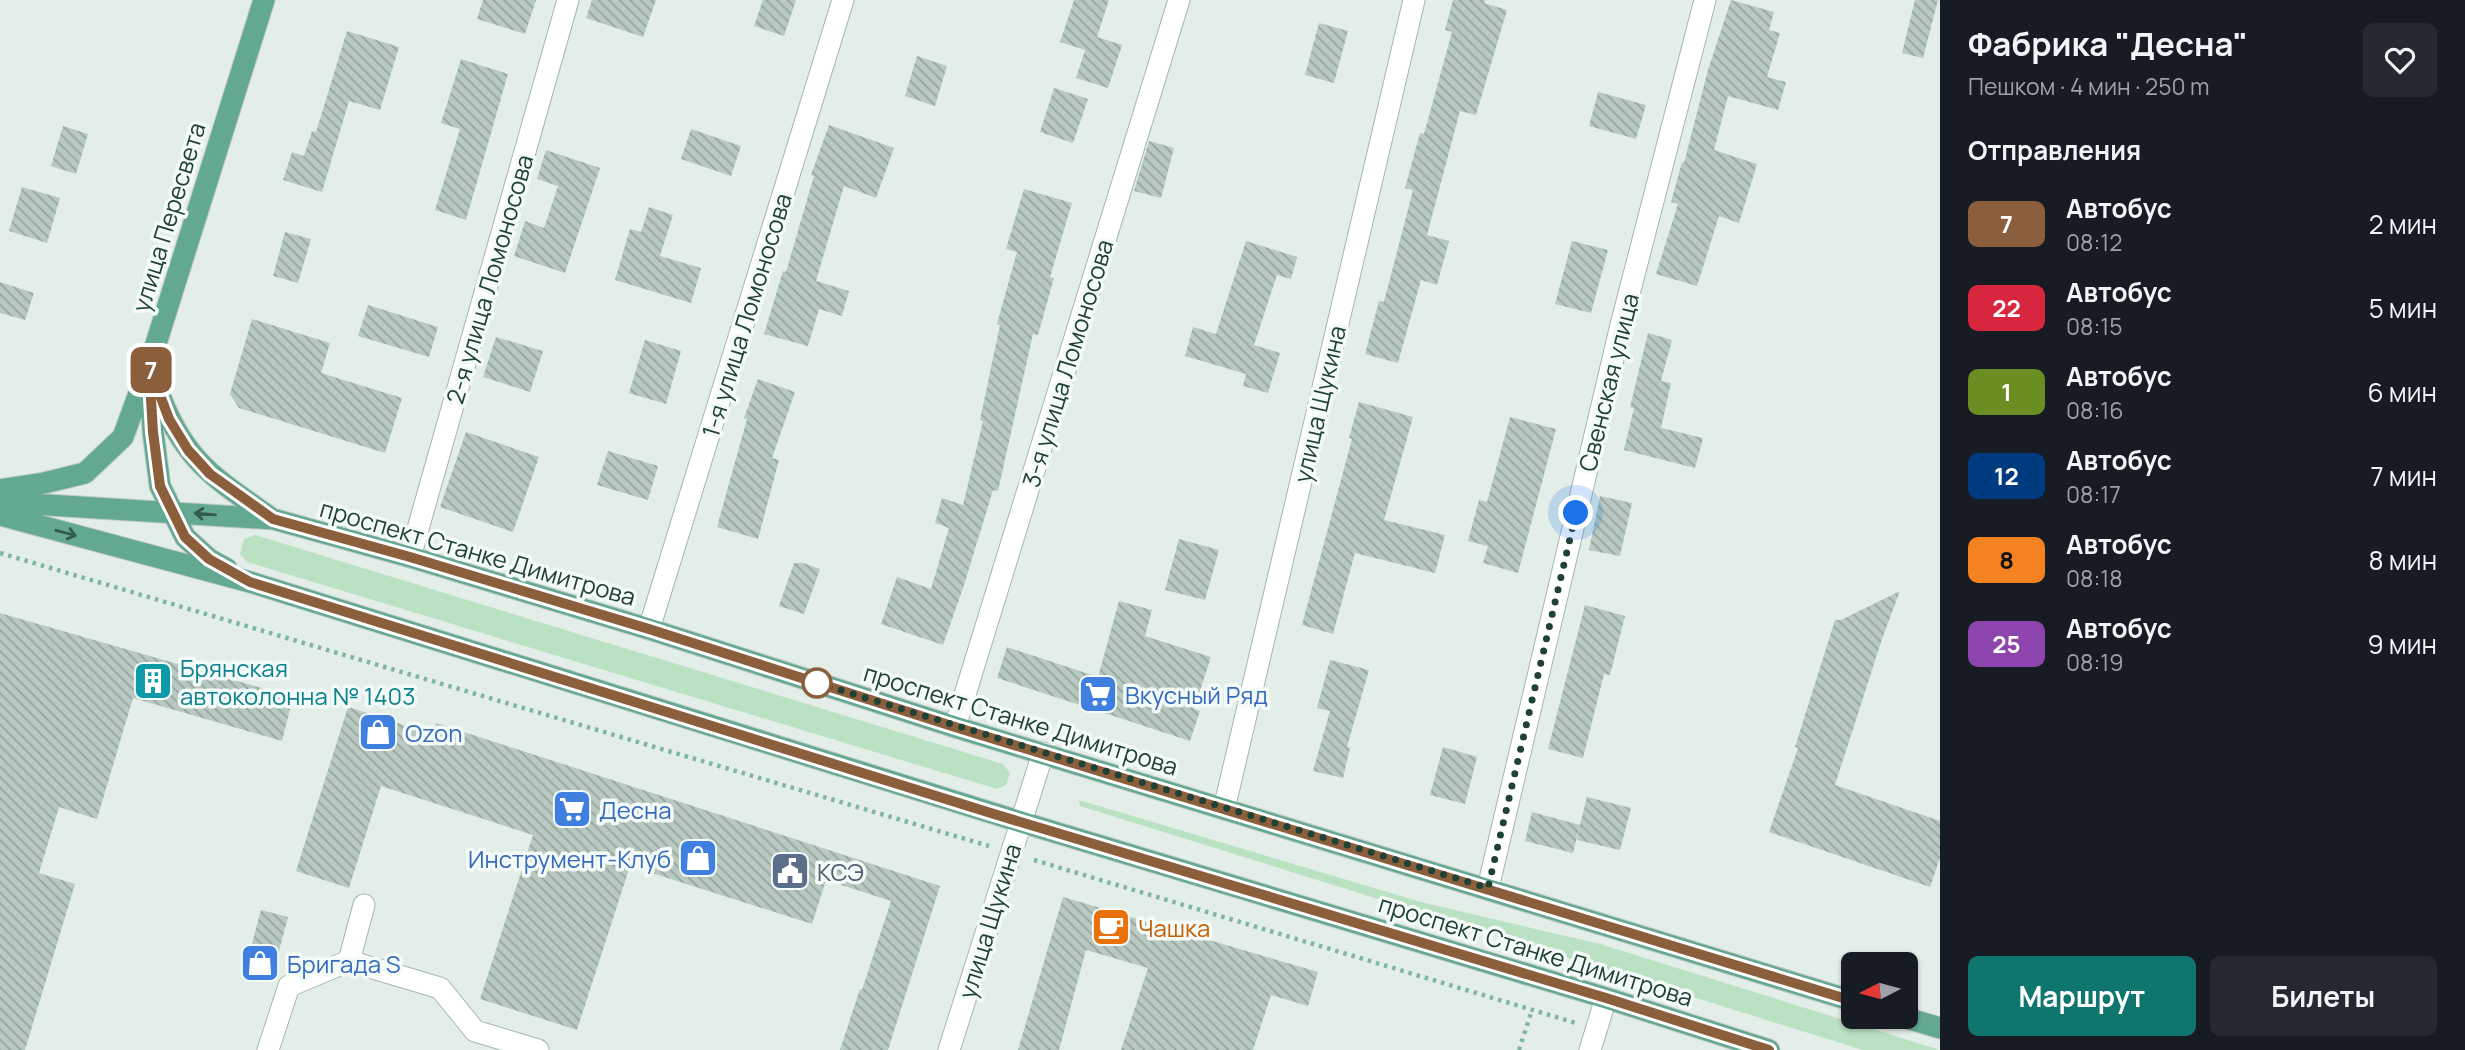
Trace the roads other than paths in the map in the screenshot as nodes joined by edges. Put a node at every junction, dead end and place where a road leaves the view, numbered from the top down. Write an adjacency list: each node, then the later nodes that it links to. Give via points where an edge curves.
1 (264, 0): 7 (main road, улица Пересвета)
2 (568, 0): 13 (street, 2-я улица Ломоносова)
3 (843, 0): 15 (street, 1-я улица Ломоносова)
4 (1179, 0): 16 (street, 3-я улица Ломоносова)
5 (1414, 0): 18 (street, улица Щукина)
6 (1704, 0): 20 (street, Свенская улица, via 1620,325)
7 (149, 366): 8 (main road, улица Пересвета, via 124,437 85,472); 10 (main road, via 160,486); 12 (main road, via 169,419 188,450 210,474)
8 (0, 490)
9 (0, 502): 10 (main road, проспект Станке Димитрова)
10 (172, 511): 12 (main road, проспект Станке Димитрова, one-way to 10); 14 (main road, via 185,537 209,559)
11 (0, 515): 14 (main road, проспект Станке Димитрова, one-way to 14)
12 (273, 519): 13 (main road, проспект Станке Димитрова)
13 (410, 557): 15 (main road, проспект Станке Димитрова)
14 (250, 582): 19 (main road, проспект Станке Димитрова)
15 (649, 629): 16 (main road, проспект Станке Димитрова)
16 (955, 727): 17 (main road, проспект Станке Димитрова)
17 (1042, 753): 18 (main road, проспект Станке Димитрова); 19 (street, улица Щукина)
18 (1224, 809): 20 (main road, проспект Станке Димитрова)
19 (1021, 822): 24 (main road, проспект Станке Димитрова); 29 (street, улица Щукина)
20 (1488, 888): 23 (main road, проспект Станке Димитрова)
21 (364, 905): 22 (street)
22 (349, 961): 27 (street, via 289,986); 28 (street, via 440,988 475,1031)
23 (1841, 997)
24 (1606, 998): 30 (street); 31 (main road, проспект Станке Димитрова)
25 (1918, 1021): 26 (main road)
26 (1940, 1028)
27 (268, 1050)
28 (538, 1050)
29 (949, 1050)
30 (1590, 1050)
31 (1769, 1050)

